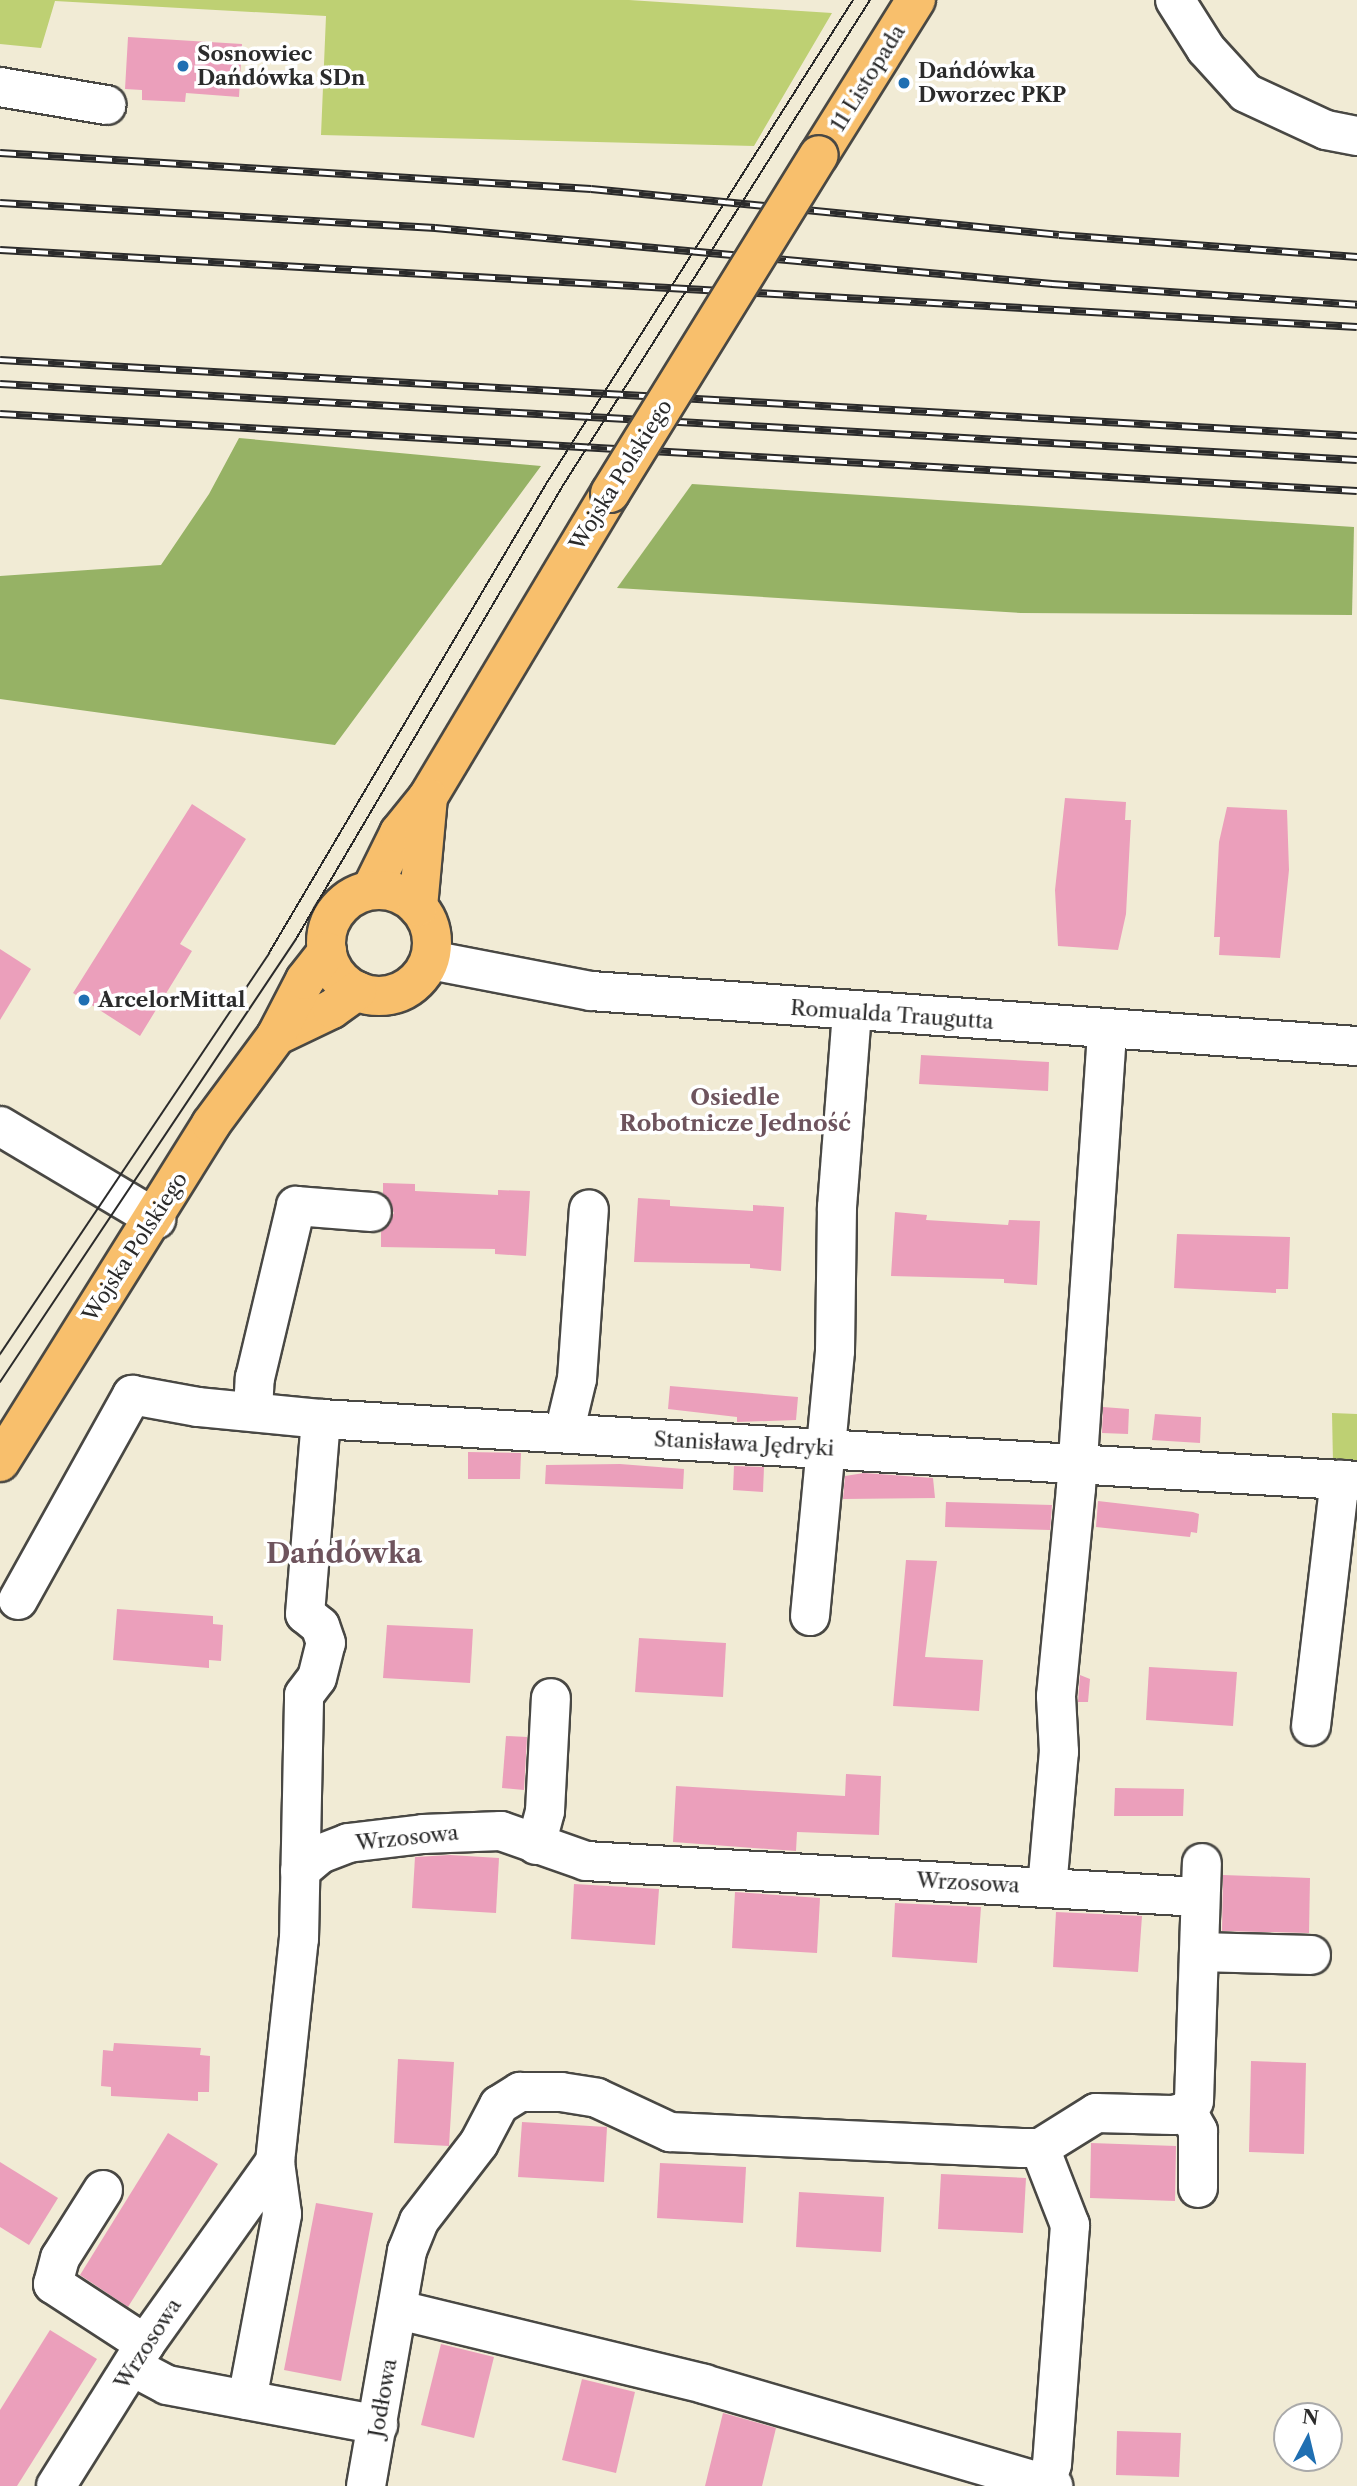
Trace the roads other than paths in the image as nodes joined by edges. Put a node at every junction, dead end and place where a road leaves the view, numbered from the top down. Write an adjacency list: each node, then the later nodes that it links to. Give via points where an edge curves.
1 (914, 0): 6 (main road, 11 Listopada)
2 (1175, 0): 5 (street, via 1206,49 1246,93 1325,130)
3 (0, 88): 4 (street)
4 (106, 105)
5 (1357, 136)
6 (819, 155): 7 (main road, Wojska Polskiego, bridge)
7 (428, 797): 8 (main road, Wojska Polskiego, via 399,832); 9 (main road, Wojska Polskiego)
8 (371, 890): 9 (main road, via 394,892); 10 (main road, via 352,897 334,915)
9 (418, 906): 11 (main road, via 429,923)
10 (327, 952): 12 (main road, via 337,975); 15 (main road, Wojska Polskiego, via 305,980)
11 (430, 960): 12 (main road, via 413,984 401,992 371,996); 13 (street, Romualda Traugutta, via 591,991)
12 (357, 991): 15 (main road, Wojska Polskiego, via 332,1009)
13 (852, 1013): 14 (street, Romualda Traugutta); 24 (street, via 837,1207 835,1351)
14 (1107, 1029): 16 (street, Romualda Traugutta); 26 (street)
15 (276, 1036): 20 (main road, Wojska Polskiego, via 211,1124)
16 (1357, 1046)
17 (0, 1126): 20 (street)
18 (589, 1209): 23 (street, via 577,1378)
19 (372, 1212): 21 (street, via 296,1206 255,1378)
20 (156, 1219): 25 (main road, Wojska Polskiego)
21 (253, 1411): 22 (street, Stanisława Jędryki); 28 (street, Stanisława Jędryki, via 132,1395)
22 (321, 1419): 23 (street, Stanisława Jędryki); 33 (street, via 305,1614 320,1626 326,1643 317,1678 304,1695)
23 (564, 1433): 24 (street, Stanisława Jędryki)
24 (823, 1448): 26 (street, Stanisława Jędryki); 29 (street)
25 (0, 1462)
26 (1076, 1462): 27 (street, Stanisława Jędryki); 34 (street, via 1056,1696 1059,1752)
27 (1348, 1480): 31 (street)
28 (18, 1600)
29 (810, 1616)
30 (551, 1698): 32 (street, via 545,1811)
31 (1311, 1726)
32 (536, 1845): 33 (street, Wrzosowa, via 502,1832 386,1838 348,1843 320,1854); 34 (street, Wrzosowa, via 586,1861)
33 (300, 1871): 39 (street, Wrzosowa, via 299,1939)
34 (1047, 1888): 35 (street, Wrzosowa, via 1201,1880)
35 (1199, 1952): 36 (street); 37 (street, via 1194,2101)
36 (1311, 1955)
37 (1187, 2111): 38 (street, via 1174,2115 1096,2113); 40 (street, via 1198,2131)
38 (1040, 2148): 42 (street, Jodłowa, via 670,2132 597,2098 520,2092 499,2105 478,2143 419,2221 407,2251); 46 (street, via 1070,2225)
39 (275, 2162): 43 (street, Wrzosowa); 44 (street, via 282,2214)
40 (1198, 2188)
41 (103, 2190): 43 (street, via 60,2258 53,2284)
42 (399, 2309): 45 (street, Jodłowa); 46 (street, via 691,2381)
43 (139, 2356): 44 (street, via 167,2385); 47 (street, Wrzosowa)
44 (247, 2400): 45 (street)
45 (378, 2425): 48 (street, Jodłowa)
46 (1049, 2485)
47 (56, 2486)
48 (366, 2486)

